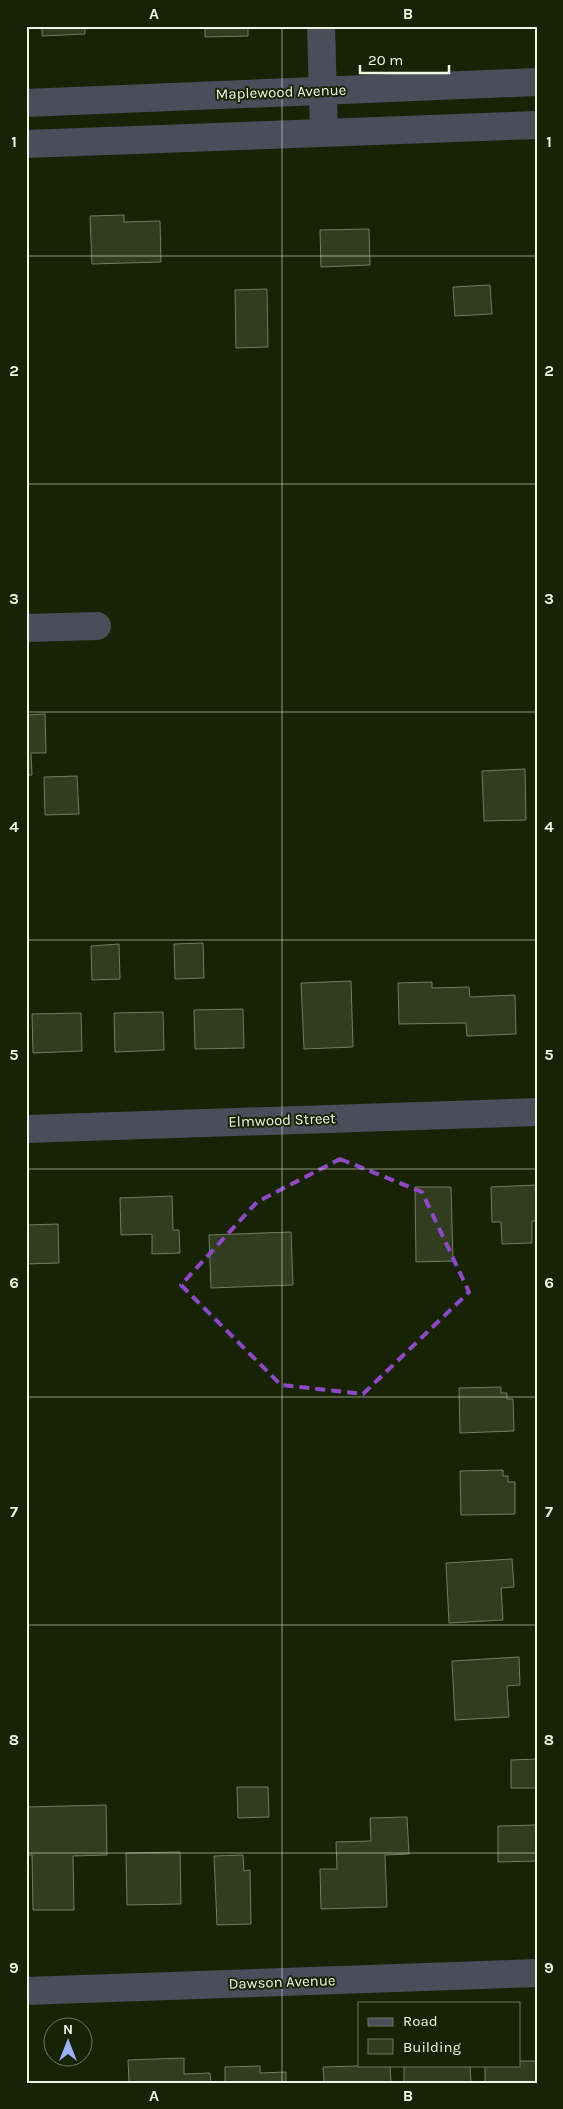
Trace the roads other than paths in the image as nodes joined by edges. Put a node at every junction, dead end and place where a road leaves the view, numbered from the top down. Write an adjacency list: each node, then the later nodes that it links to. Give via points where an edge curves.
1 (321, 26): 3 (street)
2 (537, 82): 3 (street, Maplewood Avenue)
3 (323, 90): 4 (street, Maplewood Avenue); 6 (street)
4 (26, 103)
5 (537, 125): 6 (street)
6 (324, 132): 7 (street)
7 (26, 144)
8 (97, 626): 9 (street)
9 (26, 628)
10 (537, 1112): 11 (street, Elmwood Street)
11 (26, 1129)
12 (537, 1973): 13 (street, Dawson Avenue)
13 (26, 1991)

